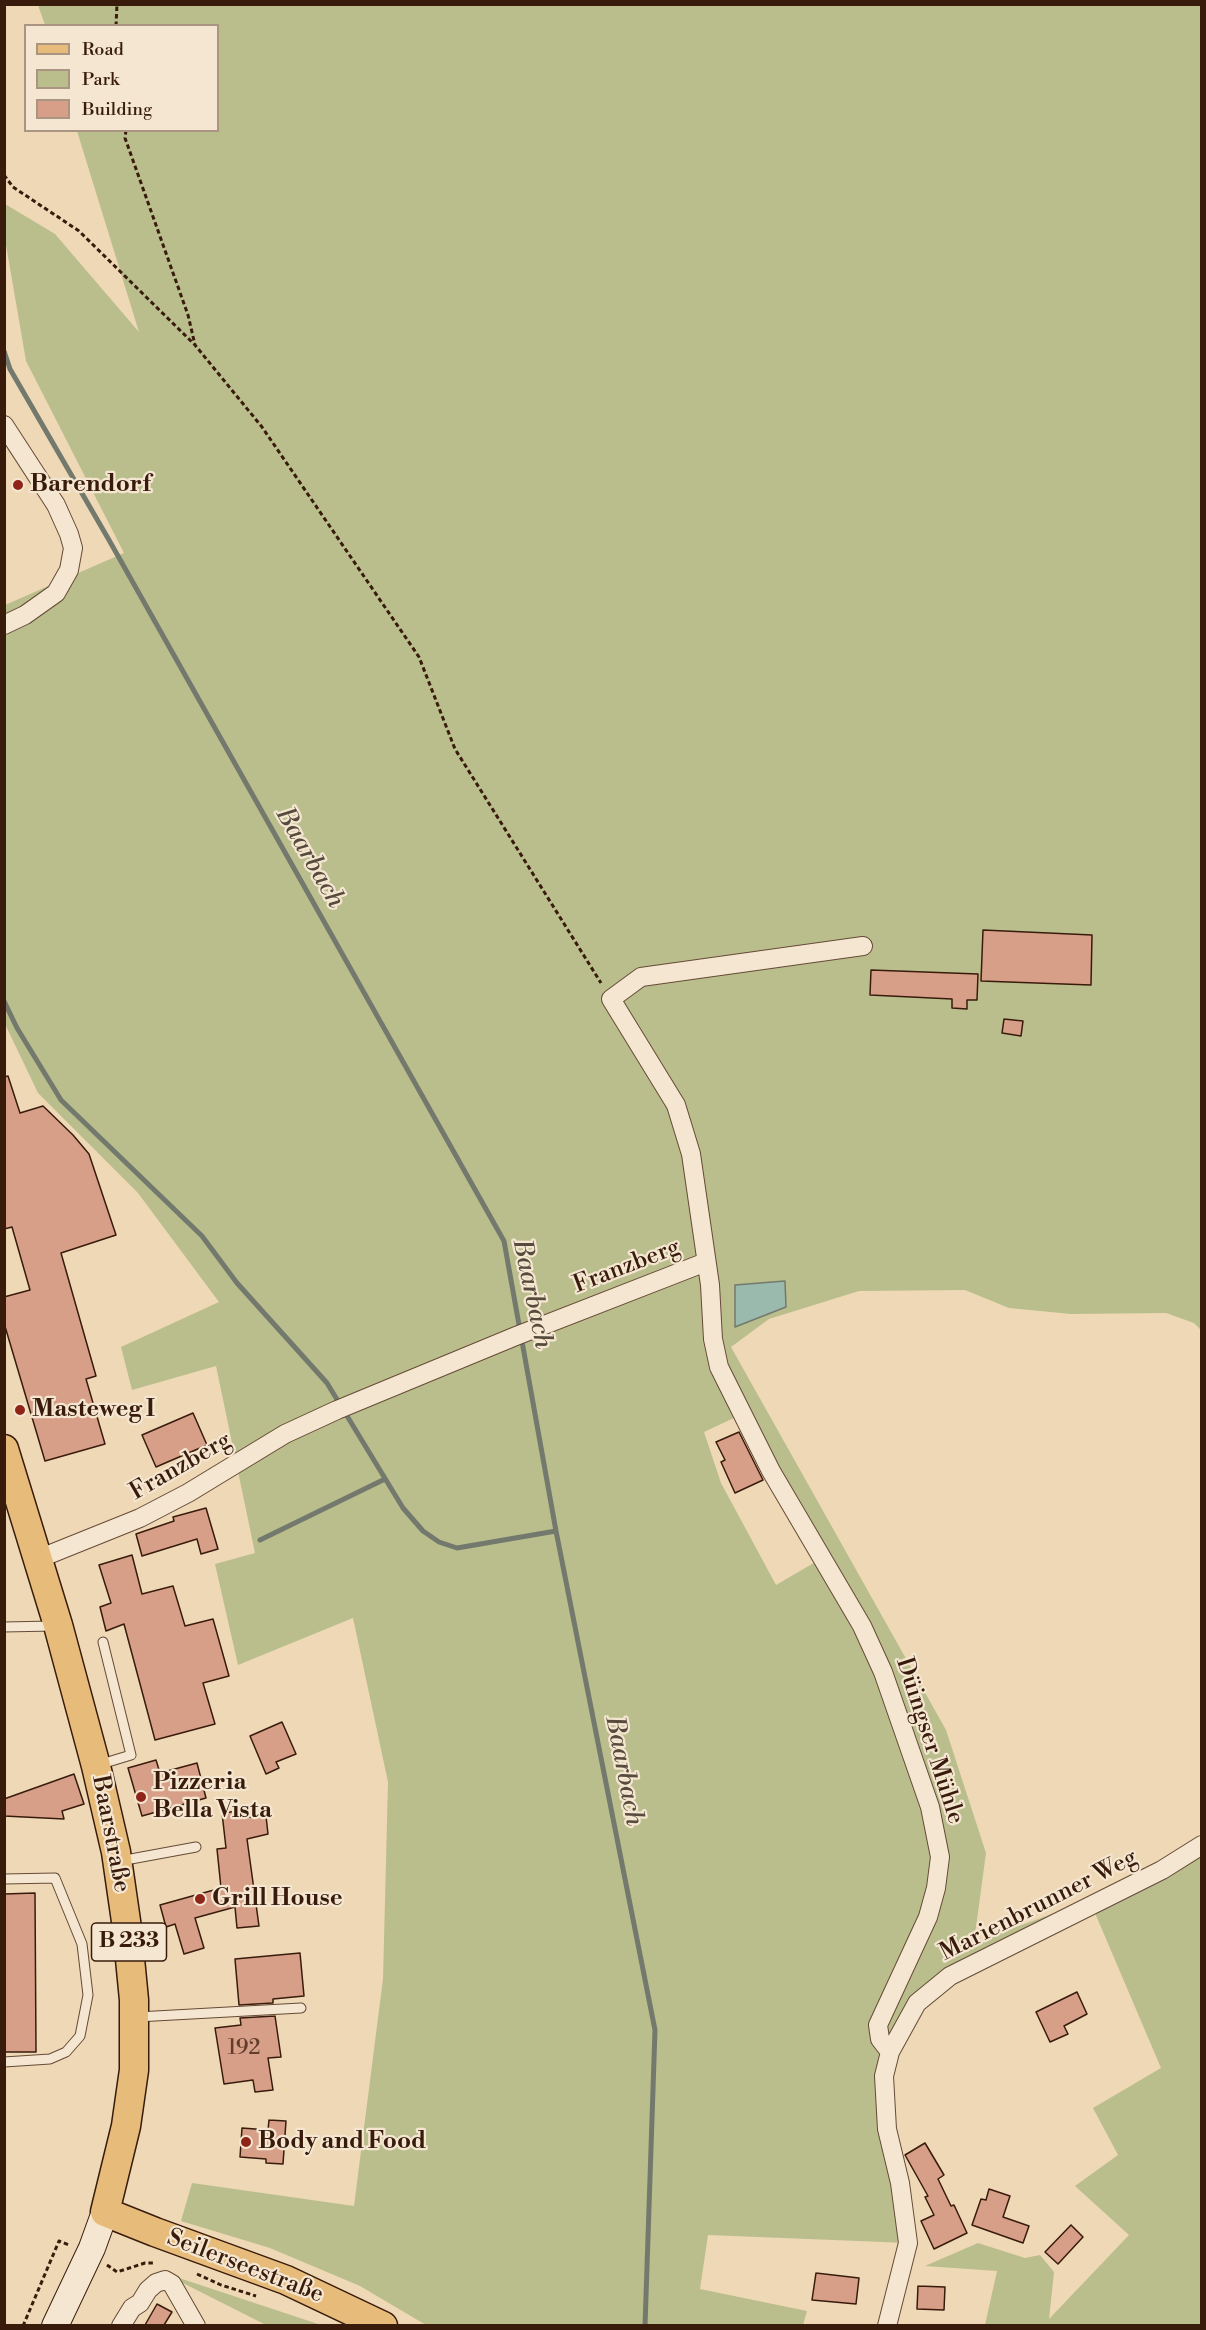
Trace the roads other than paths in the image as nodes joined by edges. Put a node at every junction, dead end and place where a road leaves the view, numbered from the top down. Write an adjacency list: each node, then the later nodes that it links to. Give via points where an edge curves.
1 (4, 425): 2 (street, via 56,505 73,548 69,570 56,593)
2 (4, 625)
3 (863, 946): 4 (street, Franzberg, via 641,977 611,999 676,1105 691,1154)
4 (706, 1262): 6 (street, Franzberg, via 345,1407 285,1434 140,1518); 17 (street, Düingser Mühle, via 712,1339 719,1367 771,1471 862,1626 883,1672 930,1807 939,1857 936,1888 928,1917 878,2025 880,2039)
5 (4, 1449): 6 (main road, Baarstraße / B 233)
6 (38, 1559): 7 (main road, Baarstraße / B 233)
7 (58, 1625): 8 (lane); 10 (main road, Baarstraße / B 233)
8 (4, 1627)
9 (103, 1642): 10 (lane, via 131,1755)
10 (96, 1766): 13 (main road, Baarstraße / B 233)
11 (1202, 1845): 17 (street, Marienbrunner Weg, via 1162,1870 950,1976 917,2003)
12 (196, 1847): 13 (lane)
13 (117, 1861): 16 (main road, Baarstraße / B 233)
14 (4, 1879): 18 (lane, via 55,1878 82,1944 88,1995 80,2036 66,2052 50,2059)
15 (301, 2008): 16 (lane)
16 (134, 2018): 19 (main road, Baarstraße / B 233, via 129,2106)
17 (890, 2052): 24 (street, via 884,2076 887,2129 900,2183 908,2243)
18 (4, 2062)
19 (105, 2212): 20 (main road, Baarstraße); 23 (main road, Seilerseestraße, via 286,2280)
20 (54, 2325)
21 (121, 2325): 22 (street, via 148,2290 165,2280 172,2284)
22 (196, 2325)
23 (383, 2325)
24 (887, 2325)

